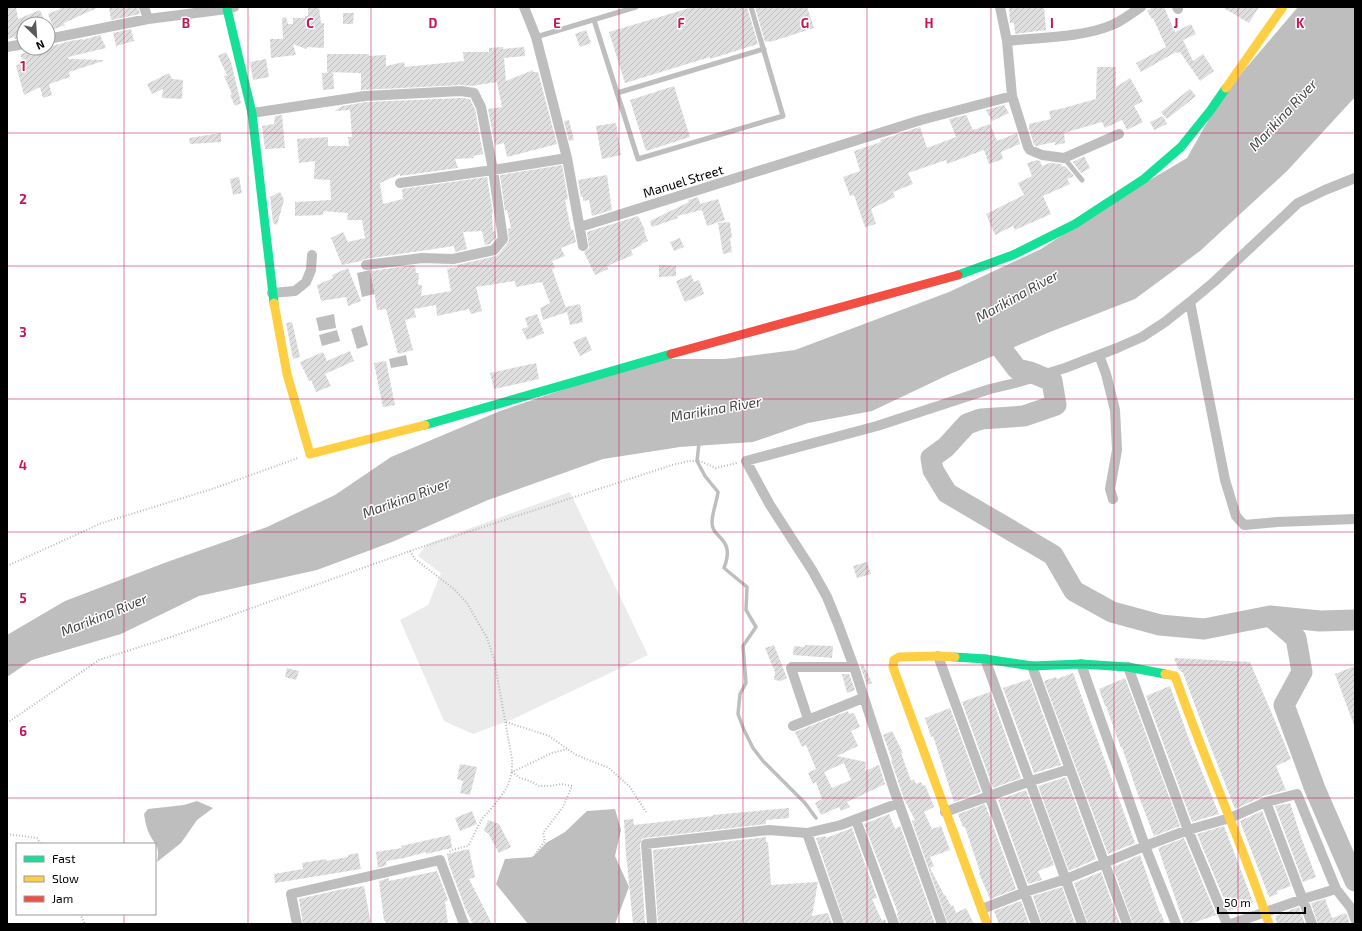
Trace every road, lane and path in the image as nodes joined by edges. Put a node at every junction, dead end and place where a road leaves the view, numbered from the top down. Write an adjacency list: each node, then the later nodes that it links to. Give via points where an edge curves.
1 (144, 7): 9 (street)
2 (524, 7): 12 (street)
3 (636, 7): 10 (lane)
4 (751, 7): 14 (lane)
5 (1000, 7): 13 (street)
6 (1141, 7): 13 (street, via 1112,25 1097,30 1081,34)
7 (1283, 7): 32 (street, via 1181,148 1144,179 1075,224 1013,255 952,277 627,366 399,432)
8 (231, 8): 9 (street); 17 (street)
9 (148, 19): 11 (street)
10 (594, 20): 12 (lane); 15 (lane)
11 (56, 37)
12 (536, 37): 19 (street)
13 (1007, 41): 16 (street)
14 (764, 49): 15 (lane); 15 (lane, via 783,116 638,159)
15 (617, 93)
16 (1012, 96): 20 (street, via 1030,150 1042,155); 25 (street, Manuel Street, via 921,120)
17 (252, 113): 21 (street, via 365,96 461,91 474,93 481,107); 29 (street)
18 (1119, 134): 20 (street)
19 (567, 158): 21 (street); 25 (street)
20 (1064, 158): 23 (lane)
21 (493, 170): 24 (street); 28 (street, via 503,239 494,250 453,258 422,258)
22 (1355, 178): 30 (street, via 1298,203)
23 (1082, 180)
24 (400, 183)
25 (580, 227): 26 (street)
26 (583, 246)
27 (312, 255): 29 (street, via 311,270 306,282 295,291)
28 (366, 265)
29 (272, 293): 32 (street, via 287,374)
30 (1190, 302): 31 (street, via 1142,337); 35 (street, via 1225,480 1236,516 1244,525)
31 (1099, 355): 33 (street, via 1065,368 876,426); 34 (street, via 1115,410 1117,450 1110,489)
32 (310, 454): 37 (path, via 212,489 102,523)
33 (746, 461): 36 (path, via 716,468 700,461 689,461); 42 (street, via 770,505 812,570 845,640)
34 (1113, 499)
35 (1355, 519)
36 (410, 551): 46 (path, via 467,602 478,620 494,659); 47 (path, via 174,636 99,660)
37 (7, 566)
38 (938, 656): 39 (street); 53 (street); 57 (street, via 899,657 894,660 893,665)
39 (985, 659): 41 (street); 52 (street)
40 (1081, 664): 41 (street); 43 (street); 64 (street)
41 (1032, 666): 50 (street)
42 (854, 667): 44 (street); 45 (street, via 790,668)
43 (1128, 667): 58 (street, via 1175,676); 60 (street)
44 (863, 698): 45 (street); 55 (street)
45 (808, 719): 48 (street)
46 (506, 722): 49 (path, via 549,736); 51 (path)
47 (7, 723)
48 (793, 726)
49 (567, 748): 51 (path, via 552,752); 56 (path, via 576,755 609,768 630,787)
50 (1070, 770): 52 (street); 67 (street)
51 (512, 772): 65 (path, via 539,786 572,786 563,807 543,833 545,842); 66 (path, via 510,783 481,820 468,846 452,850)
52 (1031, 781): 53 (street); 68 (street)
53 (989, 796): 57 (street); 70 (street)
54 (1266, 802): 58 (street); 69 (street, via 1297,794); 71 (street)
55 (899, 803): 59 (street); 82 (street)
56 (646, 812)
57 (945, 812): 72 (street)
58 (1230, 818): 60 (street); 73 (street)
59 (856, 820): 61 (street); 81 (street)
60 (1188, 830): 64 (street); 88 (street)
61 (807, 833): 79 (street, via 770,830 646,844); 80 (street)
62 (7, 834): 63 (path, via 37,838)
63 (40, 843)
64 (1145, 846): 67 (street); 87 (street)
65 (533, 857)
66 (440, 860): 77 (street, via 291,894); 78 (street)
67 (1105, 864): 68 (street); 86 (street)
68 (1066, 879): 70 (street); 85 (street)
69 (1336, 889): 71 (street); 75 (street, via 1351,908)
70 (1025, 892): 72 (street); 84 (street)
71 (1303, 899): 73 (street); 91 (street)
72 (982, 909): 83 (street)
73 (1266, 913): 89 (street); 90 (street)
74 (80, 915): 76 (path)
75 (1355, 919)
76 (85, 924)
77 (297, 924)
78 (464, 924)
79 (652, 924)
80 (839, 924)
81 (894, 924)
82 (942, 924)
83 (987, 924)
84 (1036, 924)
85 (1082, 924)
86 (1127, 924)
87 (1176, 924)
88 (1226, 924)
89 (1232, 924)
90 (1269, 924)
91 (1312, 924)

